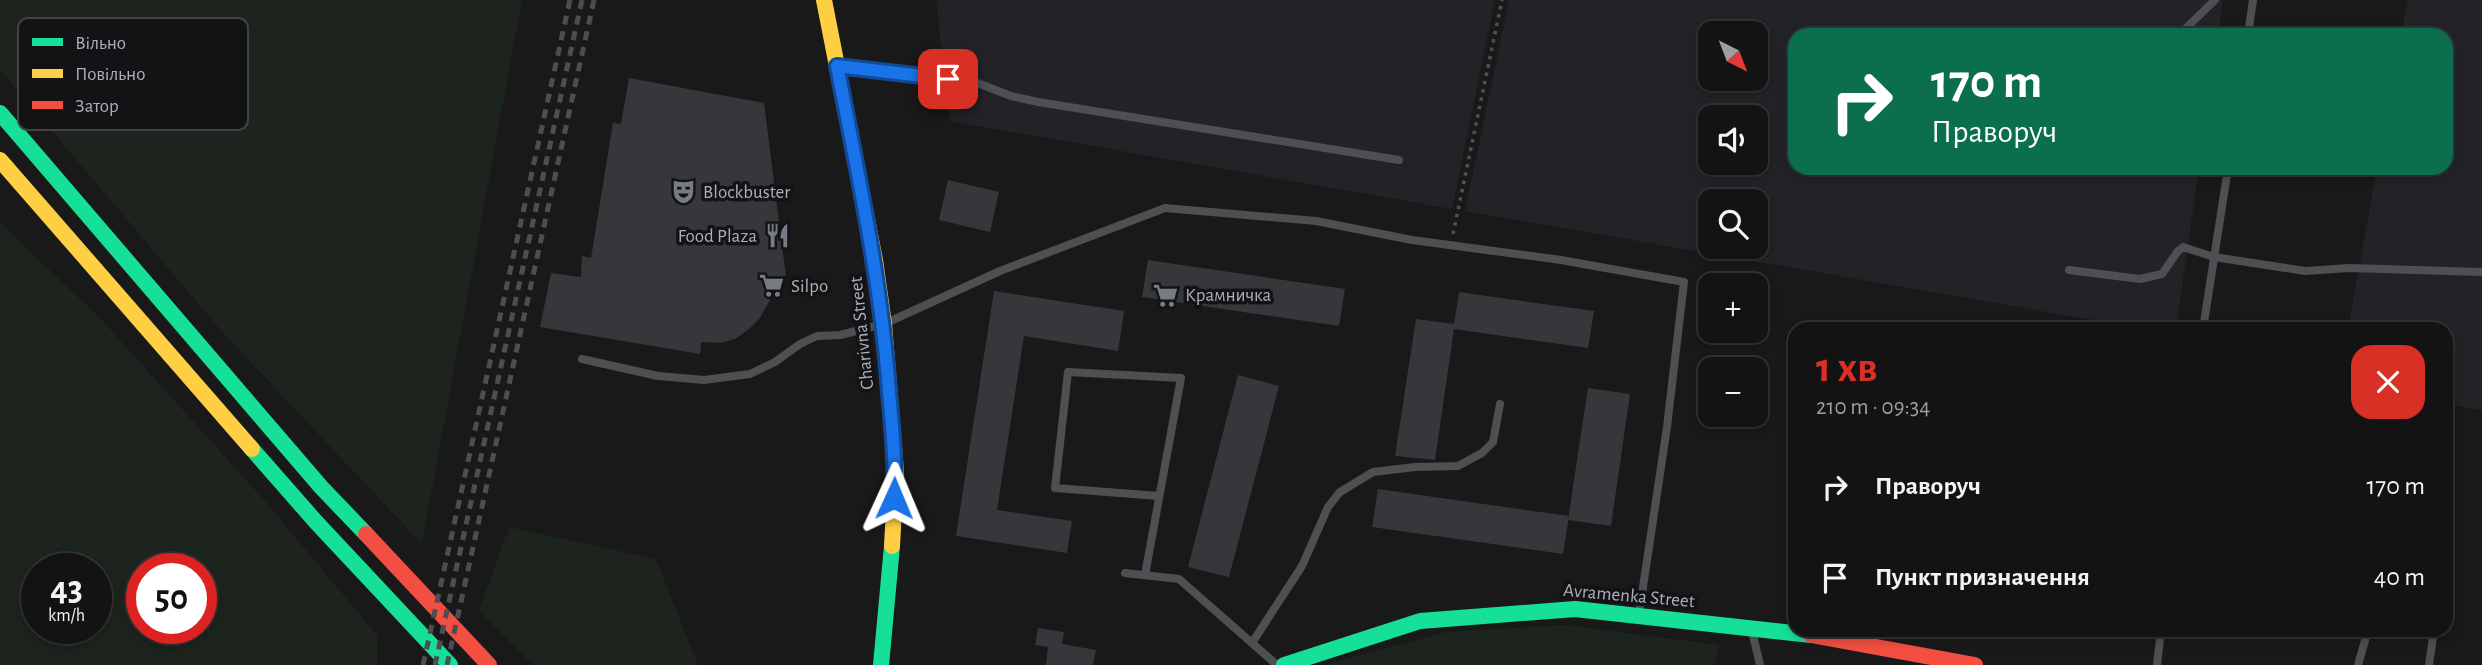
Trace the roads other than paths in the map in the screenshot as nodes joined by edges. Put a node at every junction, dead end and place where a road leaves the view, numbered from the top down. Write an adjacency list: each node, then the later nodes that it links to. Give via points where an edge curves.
1 (824, 0): 6 (main road, Charivna Street)
2 (2215, 0): 4 (lane)
3 (2253, 0): 5 (lane)
4 (2186, 28)
5 (2249, 28)
6 (837, 66): 9 (lane, via 975,82 1038,102); 15 (main road, Charivna Street)
7 (0, 113): 30 (main road, via 321,487)
8 (0, 160): 29 (main road, via 316,522)
9 (1399, 160)
10 (2227, 175): 11 (lane)
11 (2214, 257): 12 (lane, via 2183,247 2162,274 2140,279); 13 (lane, via 2305,271); 14 (lane)
12 (2068, 270)
13 (2482, 272)
14 (2204, 322)
15 (884, 324): 16 (lane, via 817,336 764,368 728,378 658,376); 21 (lane, via 1000,271 1165,208 1316,221 1684,282); 31 (main road, Charivna Street, via 896,472)
16 (582, 359)
17 (1500, 404): 28 (lane, via 1493,442 1482,453 1458,466 1373,472 1340,492 1328,507 1302,566)
18 (1159, 496): 18 (lane, via 1181,379 1068,372 1055,488); 20 (lane)
19 (1125, 573): 20 (lane)
20 (1145, 575): 28 (lane, via 1179,579)
21 (1639, 616): 22 (main road, Avramenka Street); 33 (main road, Avramenka Street, via 1574,609 1420,621)
22 (1751, 628): 23 (main road, Avramenka Street); 34 (lane)
23 (1788, 632)
24 (1820, 637): 35 (main road, Avramenka Street)
25 (2160, 637): 36 (lane)
26 (2366, 637): 37 (lane)
27 (2433, 637): 38 (lane)
28 (1252, 643): 32 (lane)
29 (450, 665)
30 (489, 665)
31 (881, 665)
32 (1277, 665)
33 (1284, 665)
34 (1760, 665)
35 (1975, 665)
36 (2157, 665)
37 (2358, 665)
38 (2429, 665)

